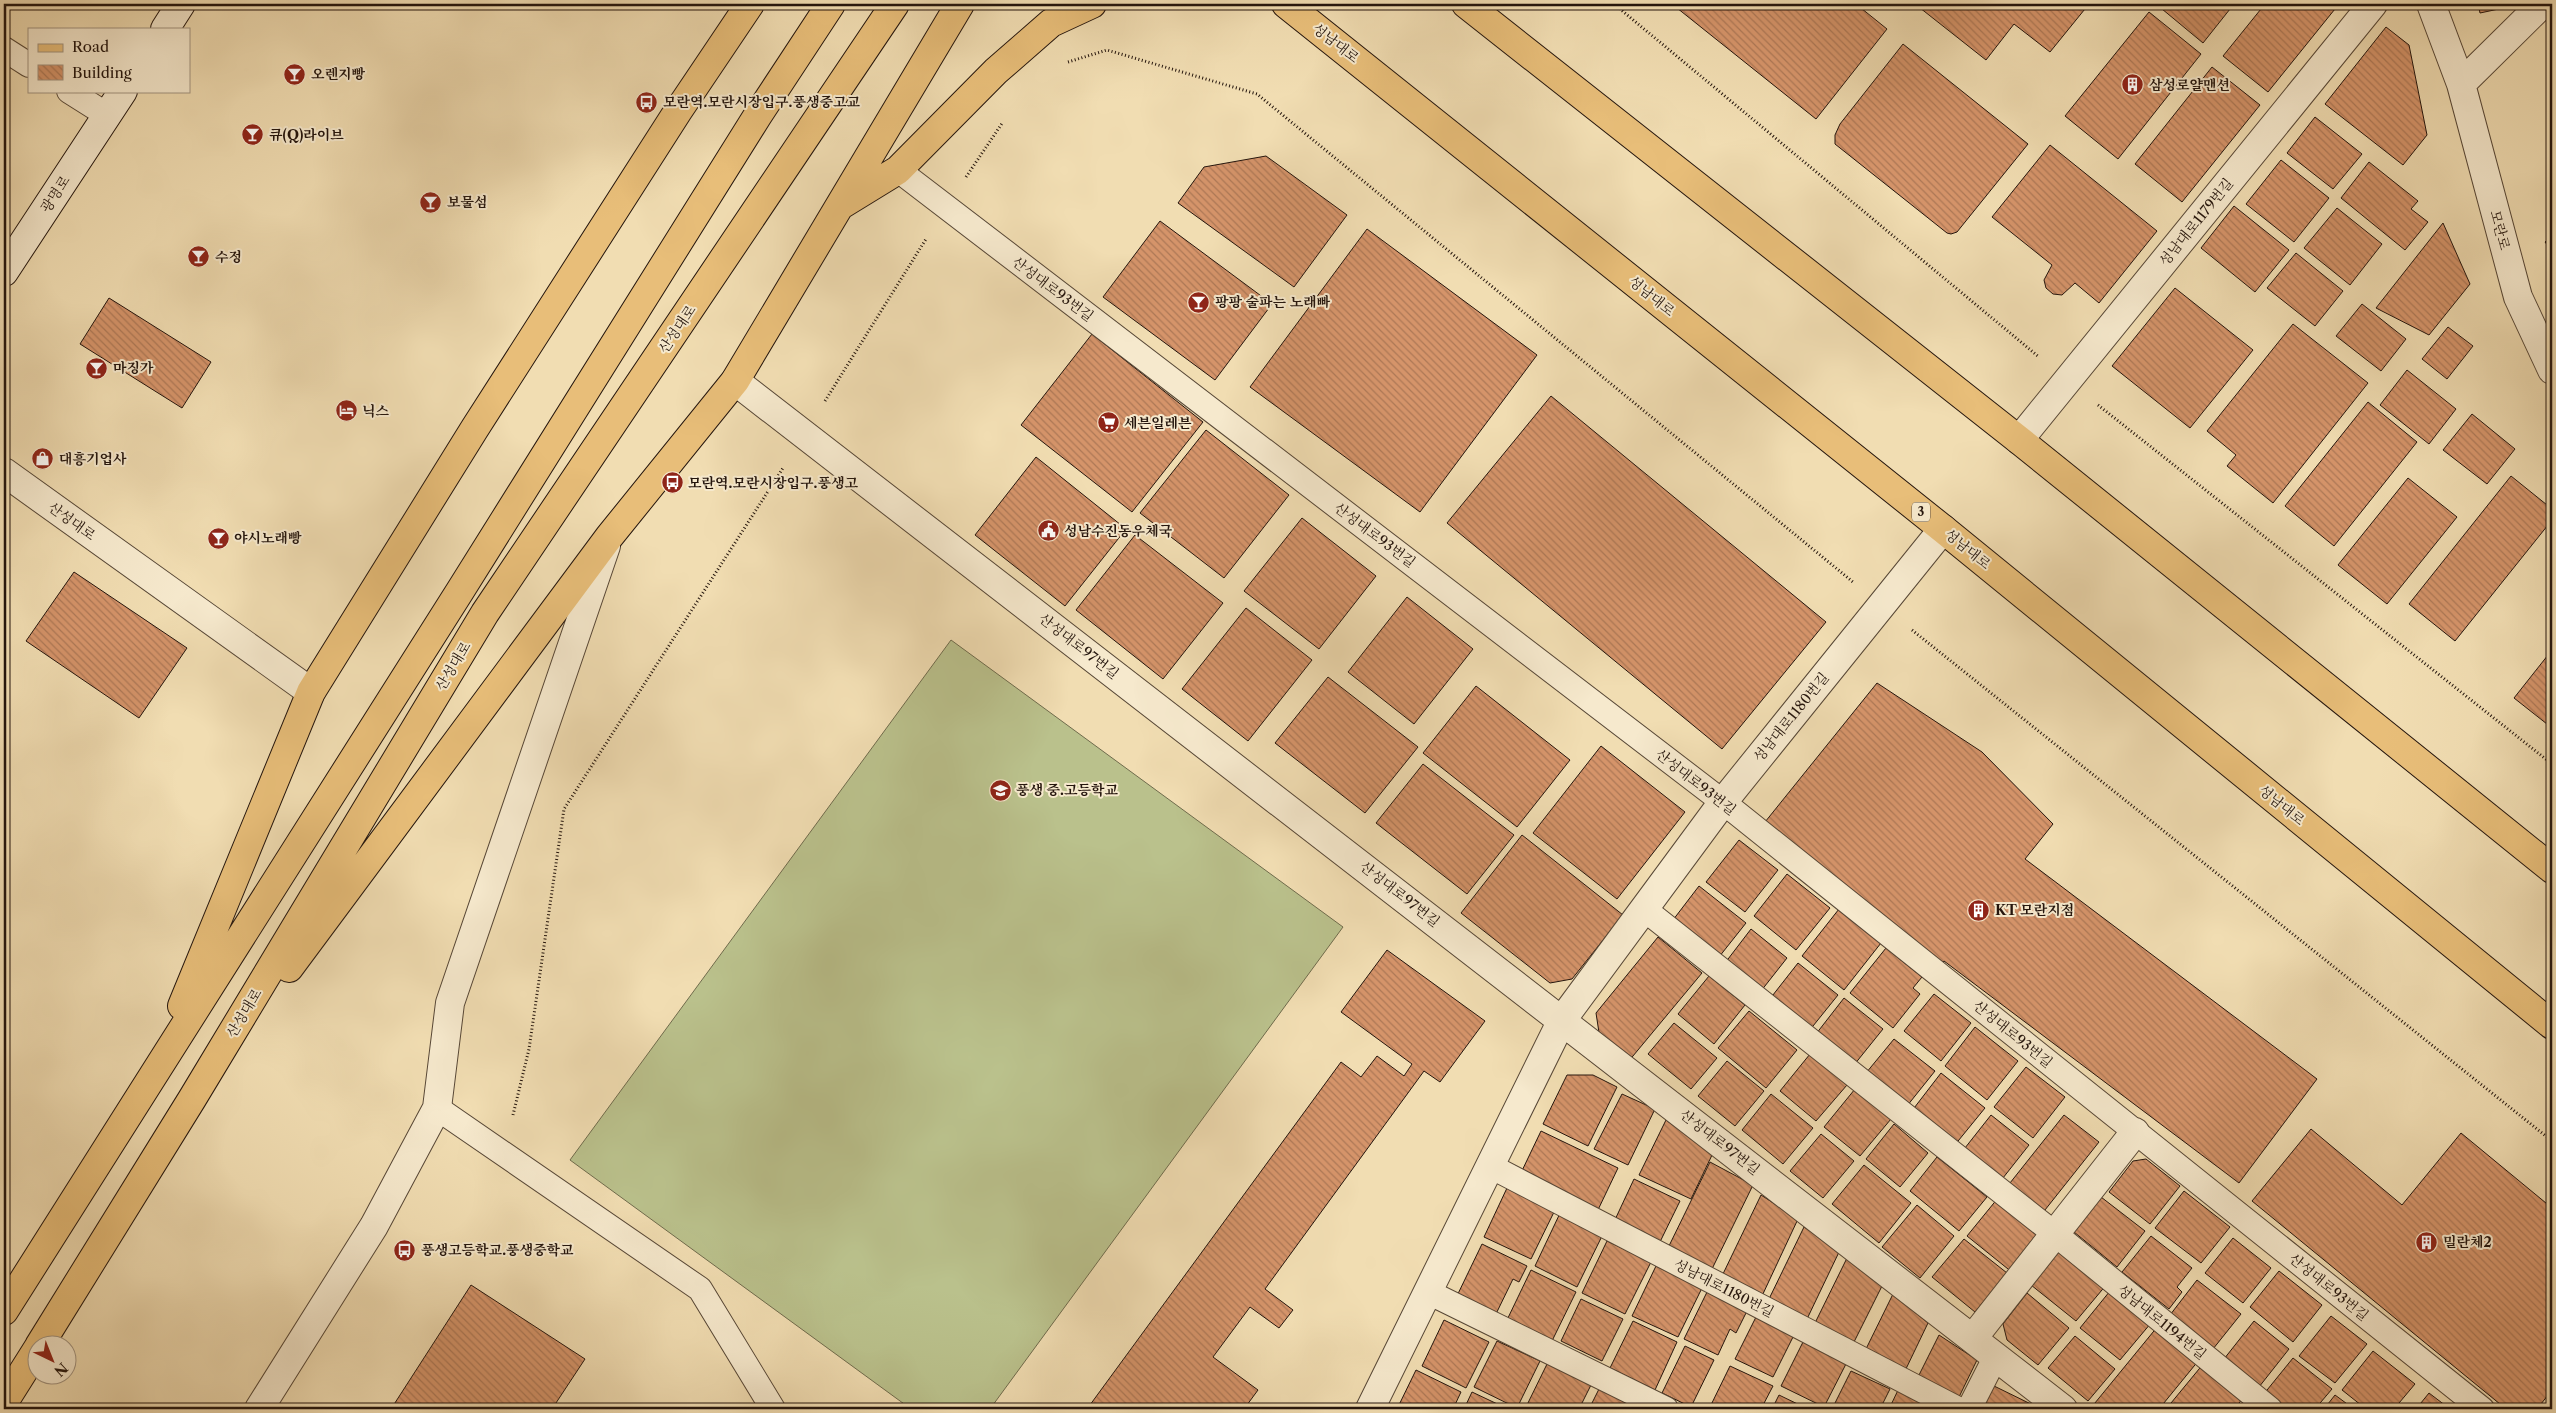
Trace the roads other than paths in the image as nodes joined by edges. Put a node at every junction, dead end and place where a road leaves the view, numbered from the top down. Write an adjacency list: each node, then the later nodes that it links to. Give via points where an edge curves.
1 (181, 4): 12 (street)
2 (750, 4): 28 (main road, via 491,403)
3 (831, 4): 34 (main road)
4 (895, 4): 35 (main road, 산성대로, via 485,612)
5 (960, 4): 20 (main road)
6 (1092, 4): 19 (main road, via 1051,23 996,71)
7 (1286, 4): 26 (main road, 성남대로 / 3)
8 (1466, 4): 24 (main road)
9 (2373, 4): 24 (street, 성남대로1179번길)
10 (2431, 4): 15 (street, 모란로)
11 (2542, 4): 15 (street)
12 (166, 28)
13 (4, 49): 14 (lane)
14 (28, 64)
15 (2461, 84): 22 (street, 모란로, via 2518,297)
16 (71, 92): 18 (lane)
17 (122, 92): 18 (street, 광명로)
18 (107, 115): 21 (street, 광명로)
19 (898, 170): 20 (main road); 29 (lane, 산성대로93번길)
20 (837, 208): 23 (main road)
21 (4, 272)
22 (2552, 370)
23 (735, 381): 27 (main road); 32 (street, 산성대로97번길)
24 (2019, 440): 30 (main road)
25 (4, 472): 28 (street, 산성대로)
26 (1943, 529): 29 (street, 성남대로1180번길); 33 (main road, 성남대로 / 3)
27 (608, 537): 35 (main road); 36 (street, via 450,1003)
28 (311, 692): 34 (main road)
29 (1723, 802): 31 (street, 성남대로1180번길); 37 (lane, 산성대로93번길)
30 (2552, 869)
31 (1644, 909): 32 (street, 성남대로1180번길); 39 (lane)
32 (1562, 1020): 38 (street, 성남대로1180번길); 43 (street, 산성대로97번길)
33 (2552, 1025)
34 (154, 1074): 41 (main road)
35 (192, 1099): 42 (main road, 산성대로)
36 (437, 1108): 47 (street, via 374,1226); 48 (lane, via 700,1289)
37 (2135, 1132): 39 (street); 55 (lane, 산성대로93번길)
38 (1490, 1166): 40 (street, 성남대로1180번길); 51 (lane, 성남대로1180번길)
39 (2055, 1234): 43 (street); 54 (lane, 성남대로1194번길)
40 (1428, 1292): 49 (street, 성남대로1180번길); 50 (lane)
41 (4, 1311)
42 (45, 1336)
43 (1973, 1338): 44 (street, 산성대로97번길)
44 (1996, 1356): 52 (lane); 53 (street, 산성대로97번길)
45 (28, 1363): 46 (main road, 산성대로)
46 (4, 1402)
47 (259, 1409)
48 (773, 1409)
49 (1370, 1409)
50 (1666, 1409)
51 (1958, 1409)
52 (1969, 1409)
53 (2063, 1409)
54 (2270, 1409)
55 (2482, 1409)

